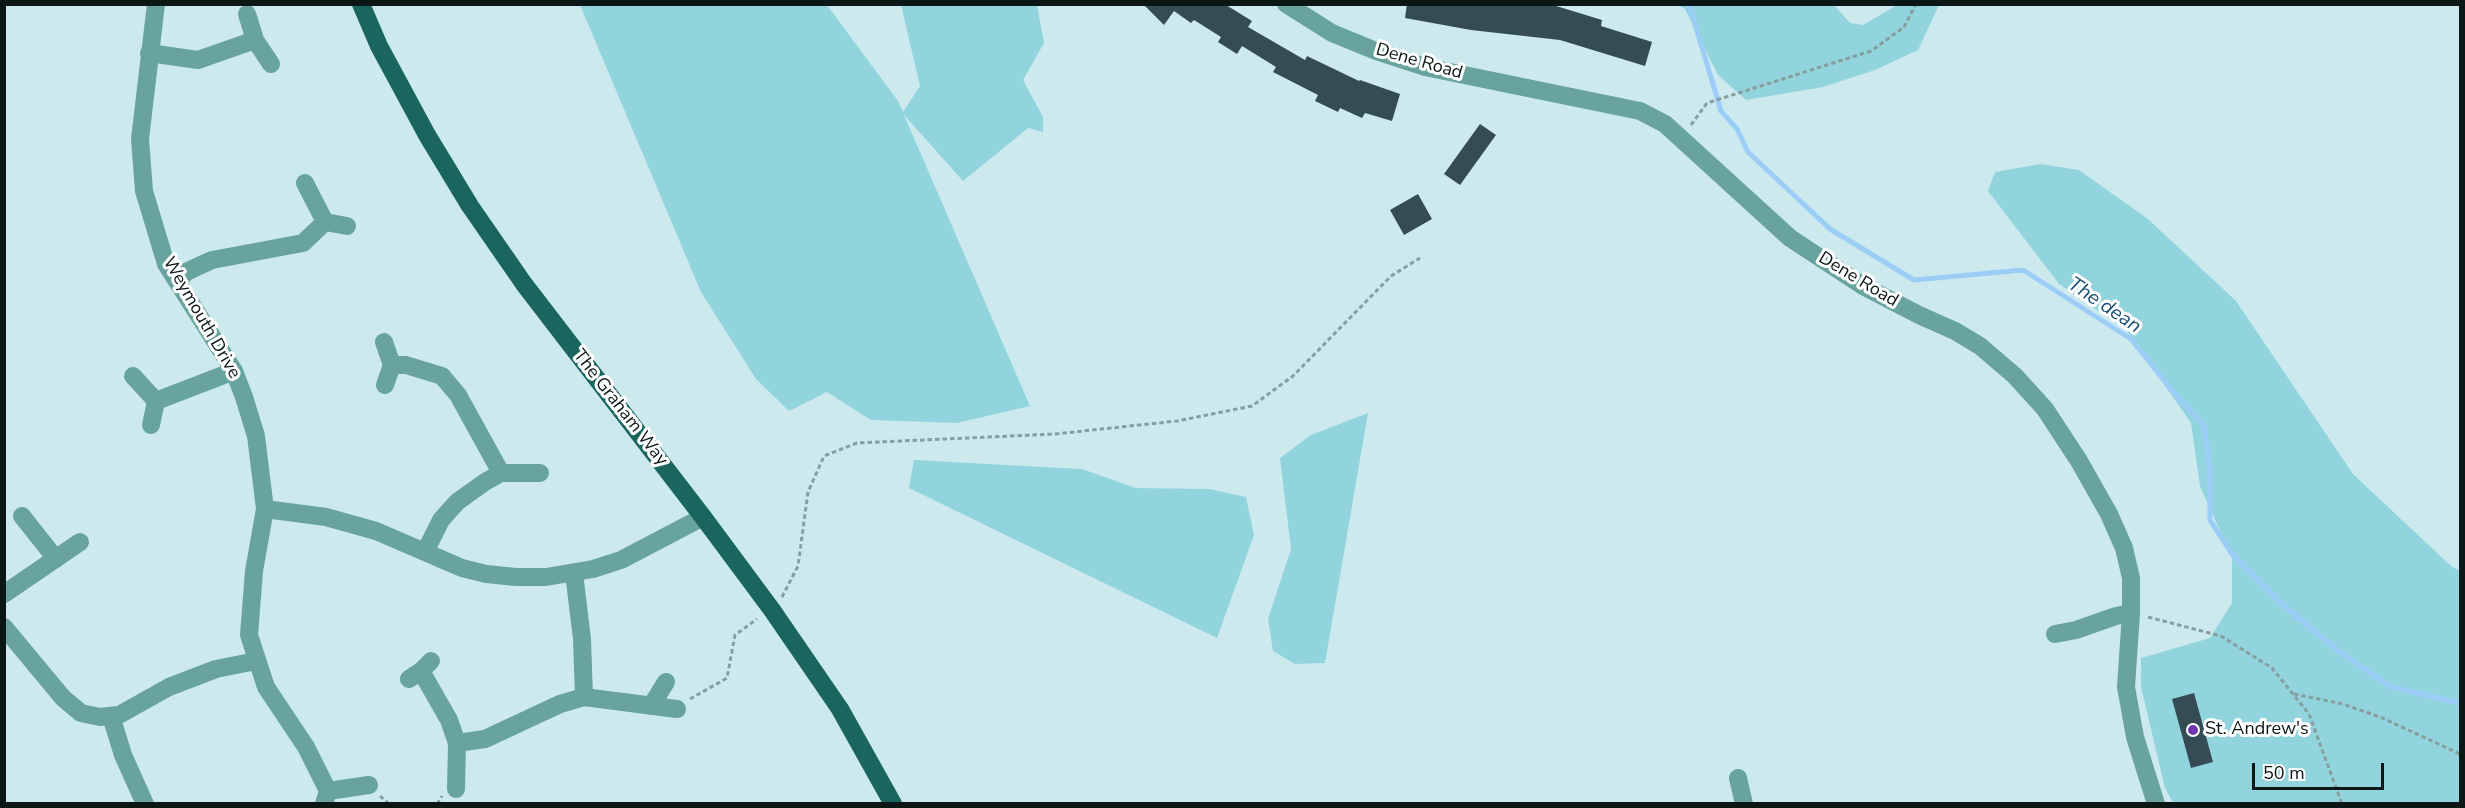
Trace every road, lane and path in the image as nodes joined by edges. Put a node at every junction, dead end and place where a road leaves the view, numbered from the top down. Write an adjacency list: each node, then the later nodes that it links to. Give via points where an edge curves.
1 (156, 4): 7 (street, Weymouth Drive)
2 (361, 4): 26 (main road, The Graham Way, via 427,135 470,206 524,284)
3 (1286, 4): 34 (street, Dene Road, via 1332,33 1425,67 1640,111 1665,124 1790,238 1863,286 1980,346 2015,375 2045,409 2079,460 2124,548 2131,578)
4 (1916, 4): 9 (path, via 1904,27 1871,51 1707,103)
5 (247, 14): 6 (street)
6 (255, 40): 7 (street, via 198,60); 8 (street)
7 (149, 53): 14 (street, Weymouth Drive, via 140,139 144,191 166,264)
8 (271, 64)
9 (1696, 119)
10 (305, 183): 11 (street)
11 (326, 222): 12 (street); 14 (street, via 303,243 212,260 186,272)
12 (347, 225)
13 (1420, 258): 32 (path, via 1391,276 1293,375 1252,406 1177,422 1055,434 857,443 824,456 808,492 798,566)
14 (178, 282): 17 (street, Weymouth Drive)
15 (384, 342): 16 (street)
16 (392, 365): 19 (street); 22 (street, via 406,365 442,376 458,395)
17 (234, 371): 20 (street); 24 (street, Weymouth Drive, via 256,436)
18 (133, 376): 20 (street)
19 (385, 385)
20 (156, 401): 21 (street)
21 (151, 425)
22 (501, 473): 23 (street); 28 (street, via 457,502 441,520)
23 (540, 473)
24 (265, 509): 28 (street, via 326,517 376,531); 37 (street, Weymouth Drive, via 254,571 249,635)
25 (22, 516): 29 (street)
26 (703, 517): 30 (street, via 621,560); 33 (main road, The Graham Way)
27 (80, 542): 29 (street)
28 (424, 552): 30 (street, via 486,574 546,577)
29 (56, 559): 31 (street)
30 (574, 573): 41 (street)
31 (4, 594)
32 (785, 595)
33 (772, 610): 43 (path, via 735,634 727,678); 52 (main road, The Graham Way, via 840,709)
34 (2131, 613): 36 (street); 40 (path, via 2221,636 2272,668); 54 (street, Dene Road, via 2126,687 2135,737)
35 (4, 627): 44 (street, via 63,698 81,712)
36 (2055, 633)
37 (256, 661): 44 (street, via 216,669); 50 (street, Weymouth Drive, via 266,687 306,747)
38 (420, 670): 45 (street, via 450,720)
39 (666, 682): 42 (street)
40 (2293, 694): 46 (path, via 2343,704 2380,717); 55 (path, via 2309,714)
41 (584, 697): 42 (street); 45 (street, via 485,739)
42 (651, 706): 43 (street)
43 (677, 709)
44 (111, 716): 51 (street)
45 (457, 743): 49 (street)
46 (2460, 754)
47 (1738, 778): 53 (street)
48 (369, 784): 50 (street, Weymouth Drive)
49 (456, 789)
50 (326, 797)
51 (145, 804)
52 (893, 804)
53 (1744, 804)
54 (2156, 804)
55 (2342, 804)

